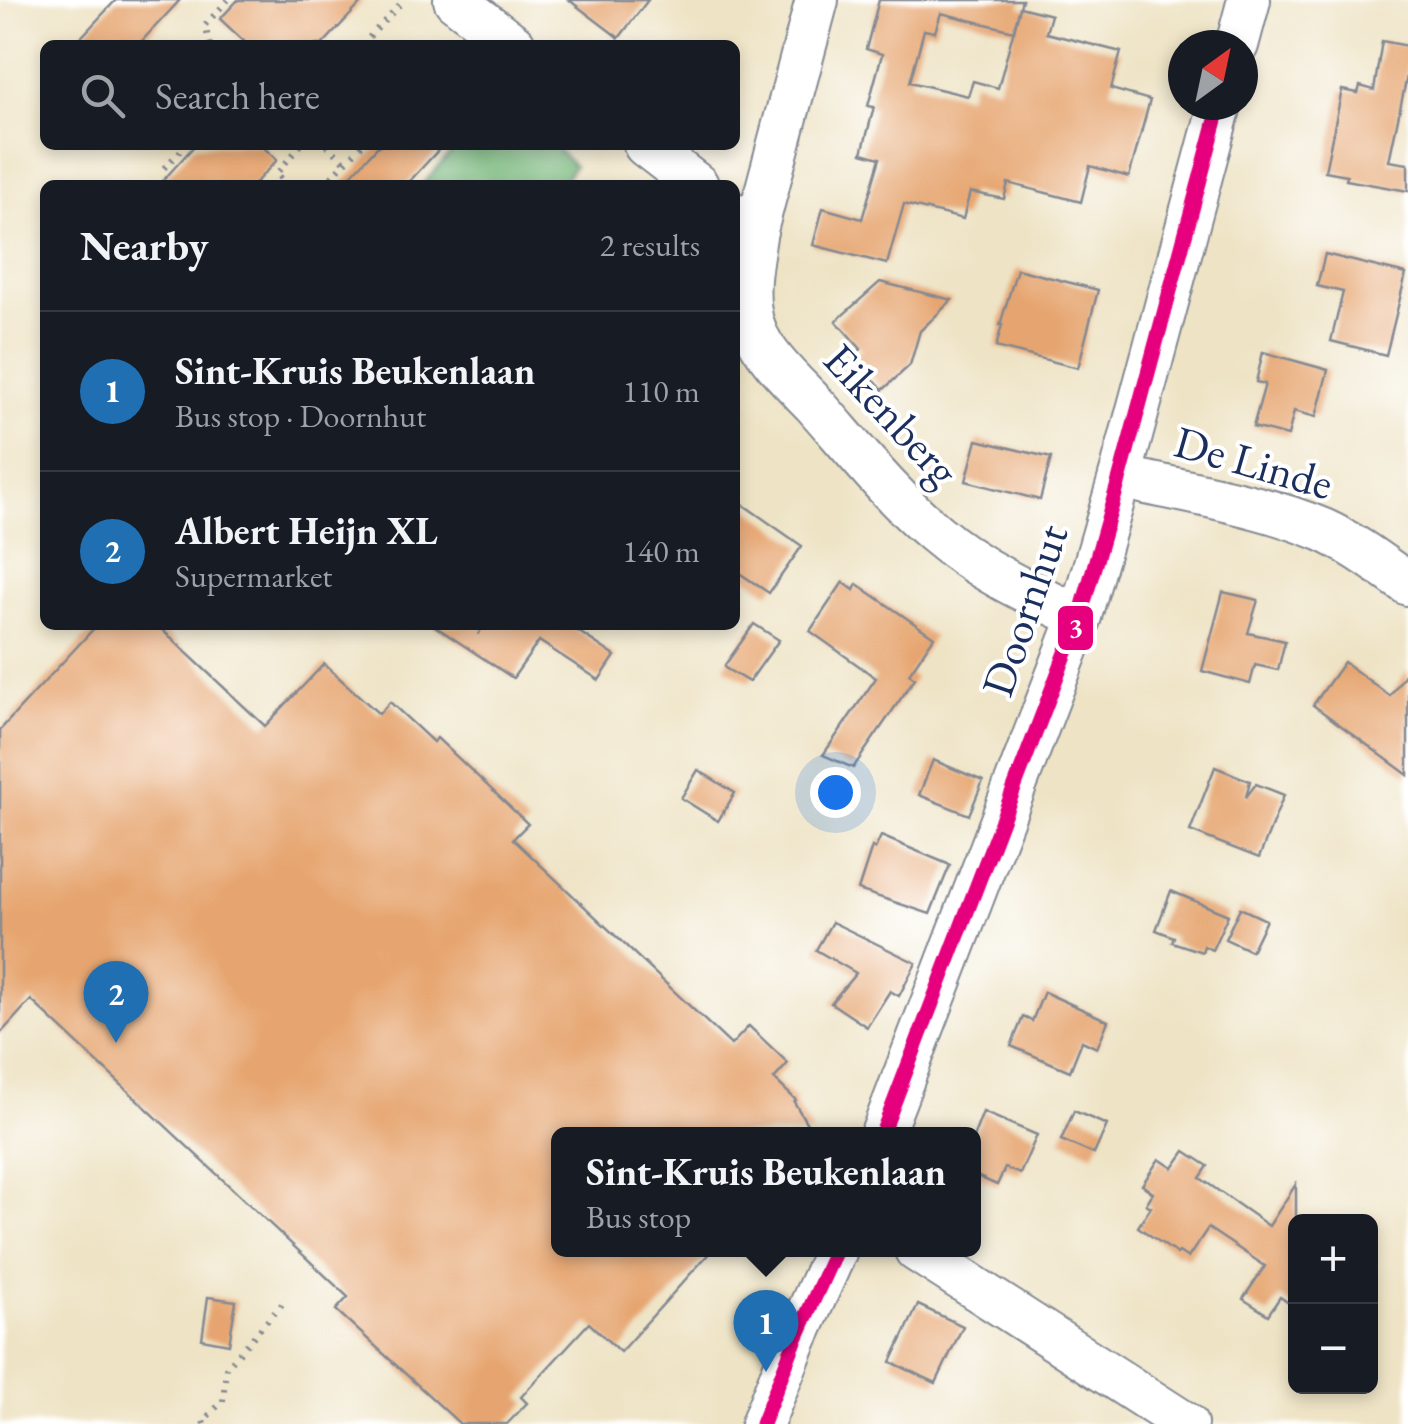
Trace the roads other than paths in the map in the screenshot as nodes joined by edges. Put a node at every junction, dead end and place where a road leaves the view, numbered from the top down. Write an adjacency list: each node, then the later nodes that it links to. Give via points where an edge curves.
1 (456, 0): 5 (street)
2 (817, 0): 9 (street, Eikenberg)
3 (1249, 0): 4 (street)
4 (1240, 30)
5 (508, 40)
6 (1216, 120): 10 (street, Doornhut)
7 (652, 150): 8 (street)
8 (690, 180)
9 (746, 222): 12 (street, Eikenberg, via 754,330 776,364 937,536 995,575)
10 (1120, 477): 11 (street, De Linde, via 1320,530); 12 (street, Doornhut)
11 (1408, 584)
12 (1080, 616): 13 (street, Doornhut)
13 (885, 1127)
14 (833, 1257): 16 (street)
15 (927, 1257): 17 (street)
16 (762, 1424)
17 (1186, 1424)

